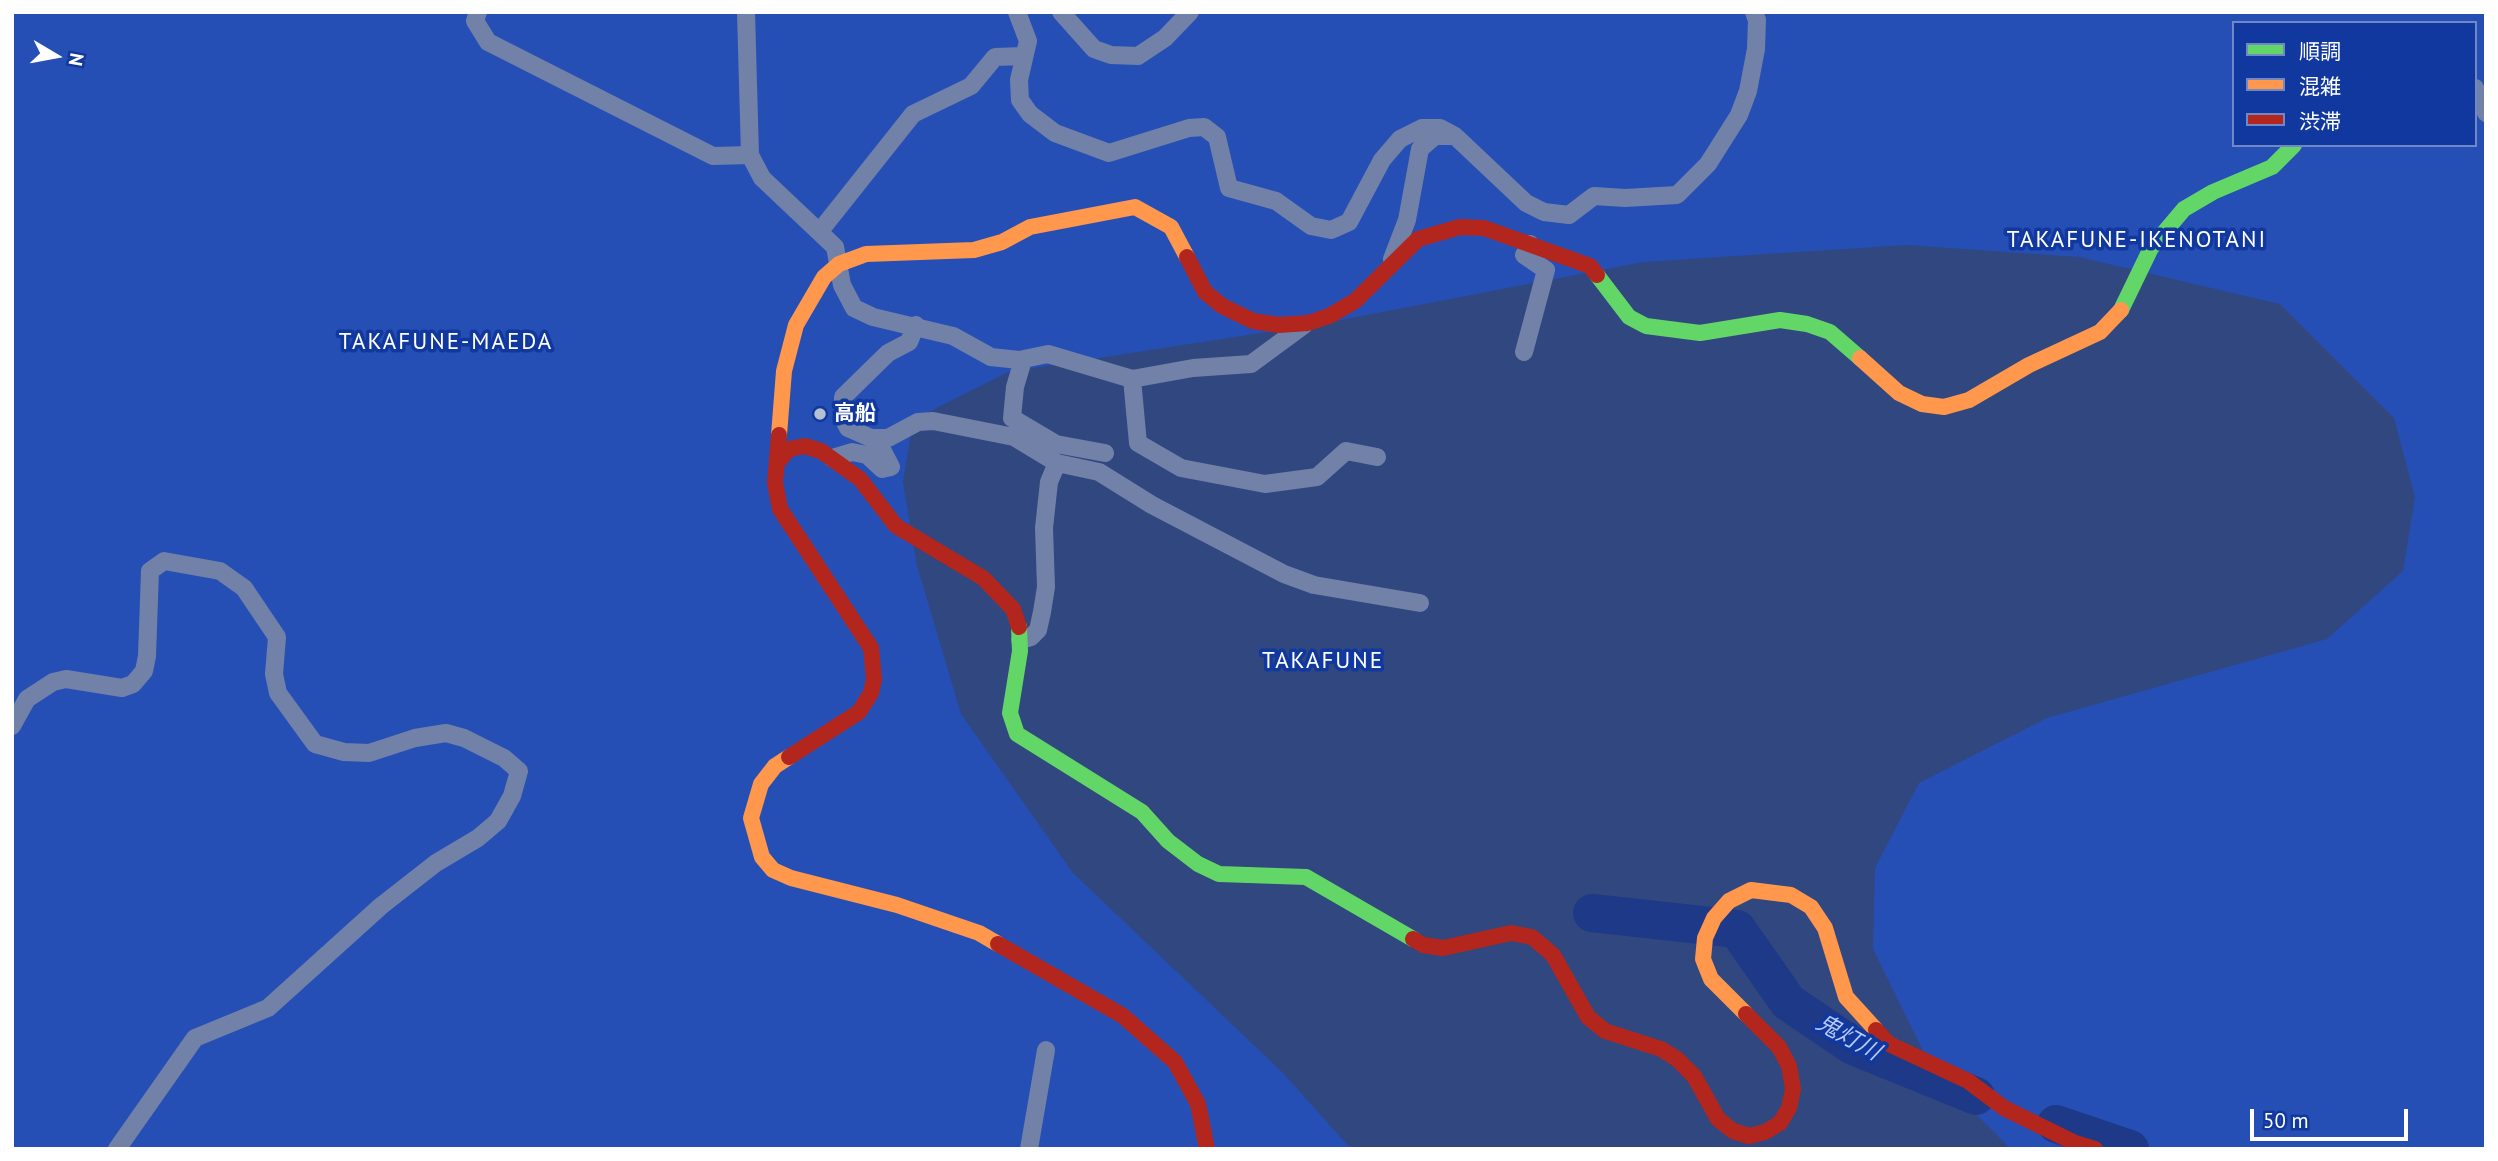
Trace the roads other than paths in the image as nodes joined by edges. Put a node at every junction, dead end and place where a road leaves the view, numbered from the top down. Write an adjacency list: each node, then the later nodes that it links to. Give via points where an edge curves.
1 (478, 12): 12 (street, via 475,21 488,42 713,156)
2 (746, 12): 12 (street)
3 (1017, 12): 7 (street, via 1028,41)
4 (1062, 12): 5 (street, via 1094,49 1138,56 1165,38)
5 (1190, 12)
6 (1754, 12): 10 (street, via 1755,49 1739,115 1708,164 1677,195 1594,196 1569,215 1544,212 1526,203)
7 (1023, 56): 10 (street, via 1020,100 1055,133 1110,153 1204,127 1217,137 1229,188 1276,201 1311,226 1331,230 1349,222 1382,160 1400,139 1422,128 1440,128); 13 (street, via 995,57 971,86 913,114)
8 (2477, 93): 9 (street)
9 (2486, 113)
10 (1455, 136): 16 (street, via 1435,136 1420,149 1407,220)
11 (2292, 147): 14 (street, via 2272,167 2183,209 2151,248 2122,310 2100,332 1969,400 1944,407 1922,404 1899,393 1830,332 1807,324 1780,320 1700,333 1646,326 1629,317 1590,266)
12 (750, 155): 13 (street, via 762,178)
13 (820, 231): 15 (street, via 835,247)
14 (1530, 244): 16 (street, via 1484,228 1460,227 1418,239); 19 (street, via 1524,255 1546,270)
15 (839, 264): 17 (street, via 866,254 974,250 1030,227 1135,207 1171,227 1205,292 1222,306 1253,321); 18 (street, via 842,285 855,309); 22 (street, via 812,293 796,325 784,371)
16 (1389, 266): 17 (street, via 1356,301)
17 (1308, 323): 21 (street, via 1251,364)
18 (916, 326): 20 (street, via 953,336 991,357); 23 (street, via 909,342 888,353 844,397 843,418 848,428)
19 (1524, 352)
20 (1023, 360): 21 (street, via 1048,354); 25 (street, via 1012,418 1056,444)
21 (1132, 379): 27 (street, via 1138,443 1181,468 1265,484 1317,477 1346,451)
22 (780, 421): 24 (street); 28 (street)
23 (876, 438): 26 (street, via 891,467 882,469 867,455 852,452); 29 (street, via 888,438 918,422 952,423 1014,437)
24 (805, 446): 26 (street); 28 (street, via 789,449)
25 (1105, 453)
26 (832, 457): 31 (street, via 860,479 895,526 983,578 1002,595 1013,609)
27 (1377, 457)
28 (777, 463): 36 (street, via 780,509 871,648 874,679 859,712 775,766 761,784 751,818 762,857 773,870 791,878 897,905 979,933 1124,1016 1175,1062 1198,1104)
29 (1057, 463): 30 (street, via 1099,472 1283,574 1314,585); 31 (street, via 1049,482 1044,528 1042,612 1038,630)
30 (1420, 603)
31 (1020, 640): 37 (street, via 1010,713 1017,734 1142,812 1168,841 1198,864 1219,874 1306,877 1423,945 1443,948 1511,933 1532,937 1553,955 1588,1017 1605,1031 1661,1049 1677,1059 1694,1076 1718,1119 1733,1131 1749,1136 1780,1124 1789,1108 1791,1077 1779,1047 1711,979 1703,959 1705,938 1729,901 1751,890 1769,890 1791,895 1811,907 1825,928 1846,997 1889,1044 1968,1081 2004,1108)
32 (12, 726): 34 (street, via 27,699 53,682 66,678 122,688 133,684 144,671 147,656 150,571 164,562 220,571 244,589 277,638 274,674 278,692 315,744 369,753 415,737 446,733 494,753 519,771 498,821 478,838 436,863 382,906 268,1008 195,1038)
33 (1046, 1049): 35 (street)
34 (117, 1149)
35 (1030, 1149)
36 (1207, 1149)
37 (2095, 1149)

